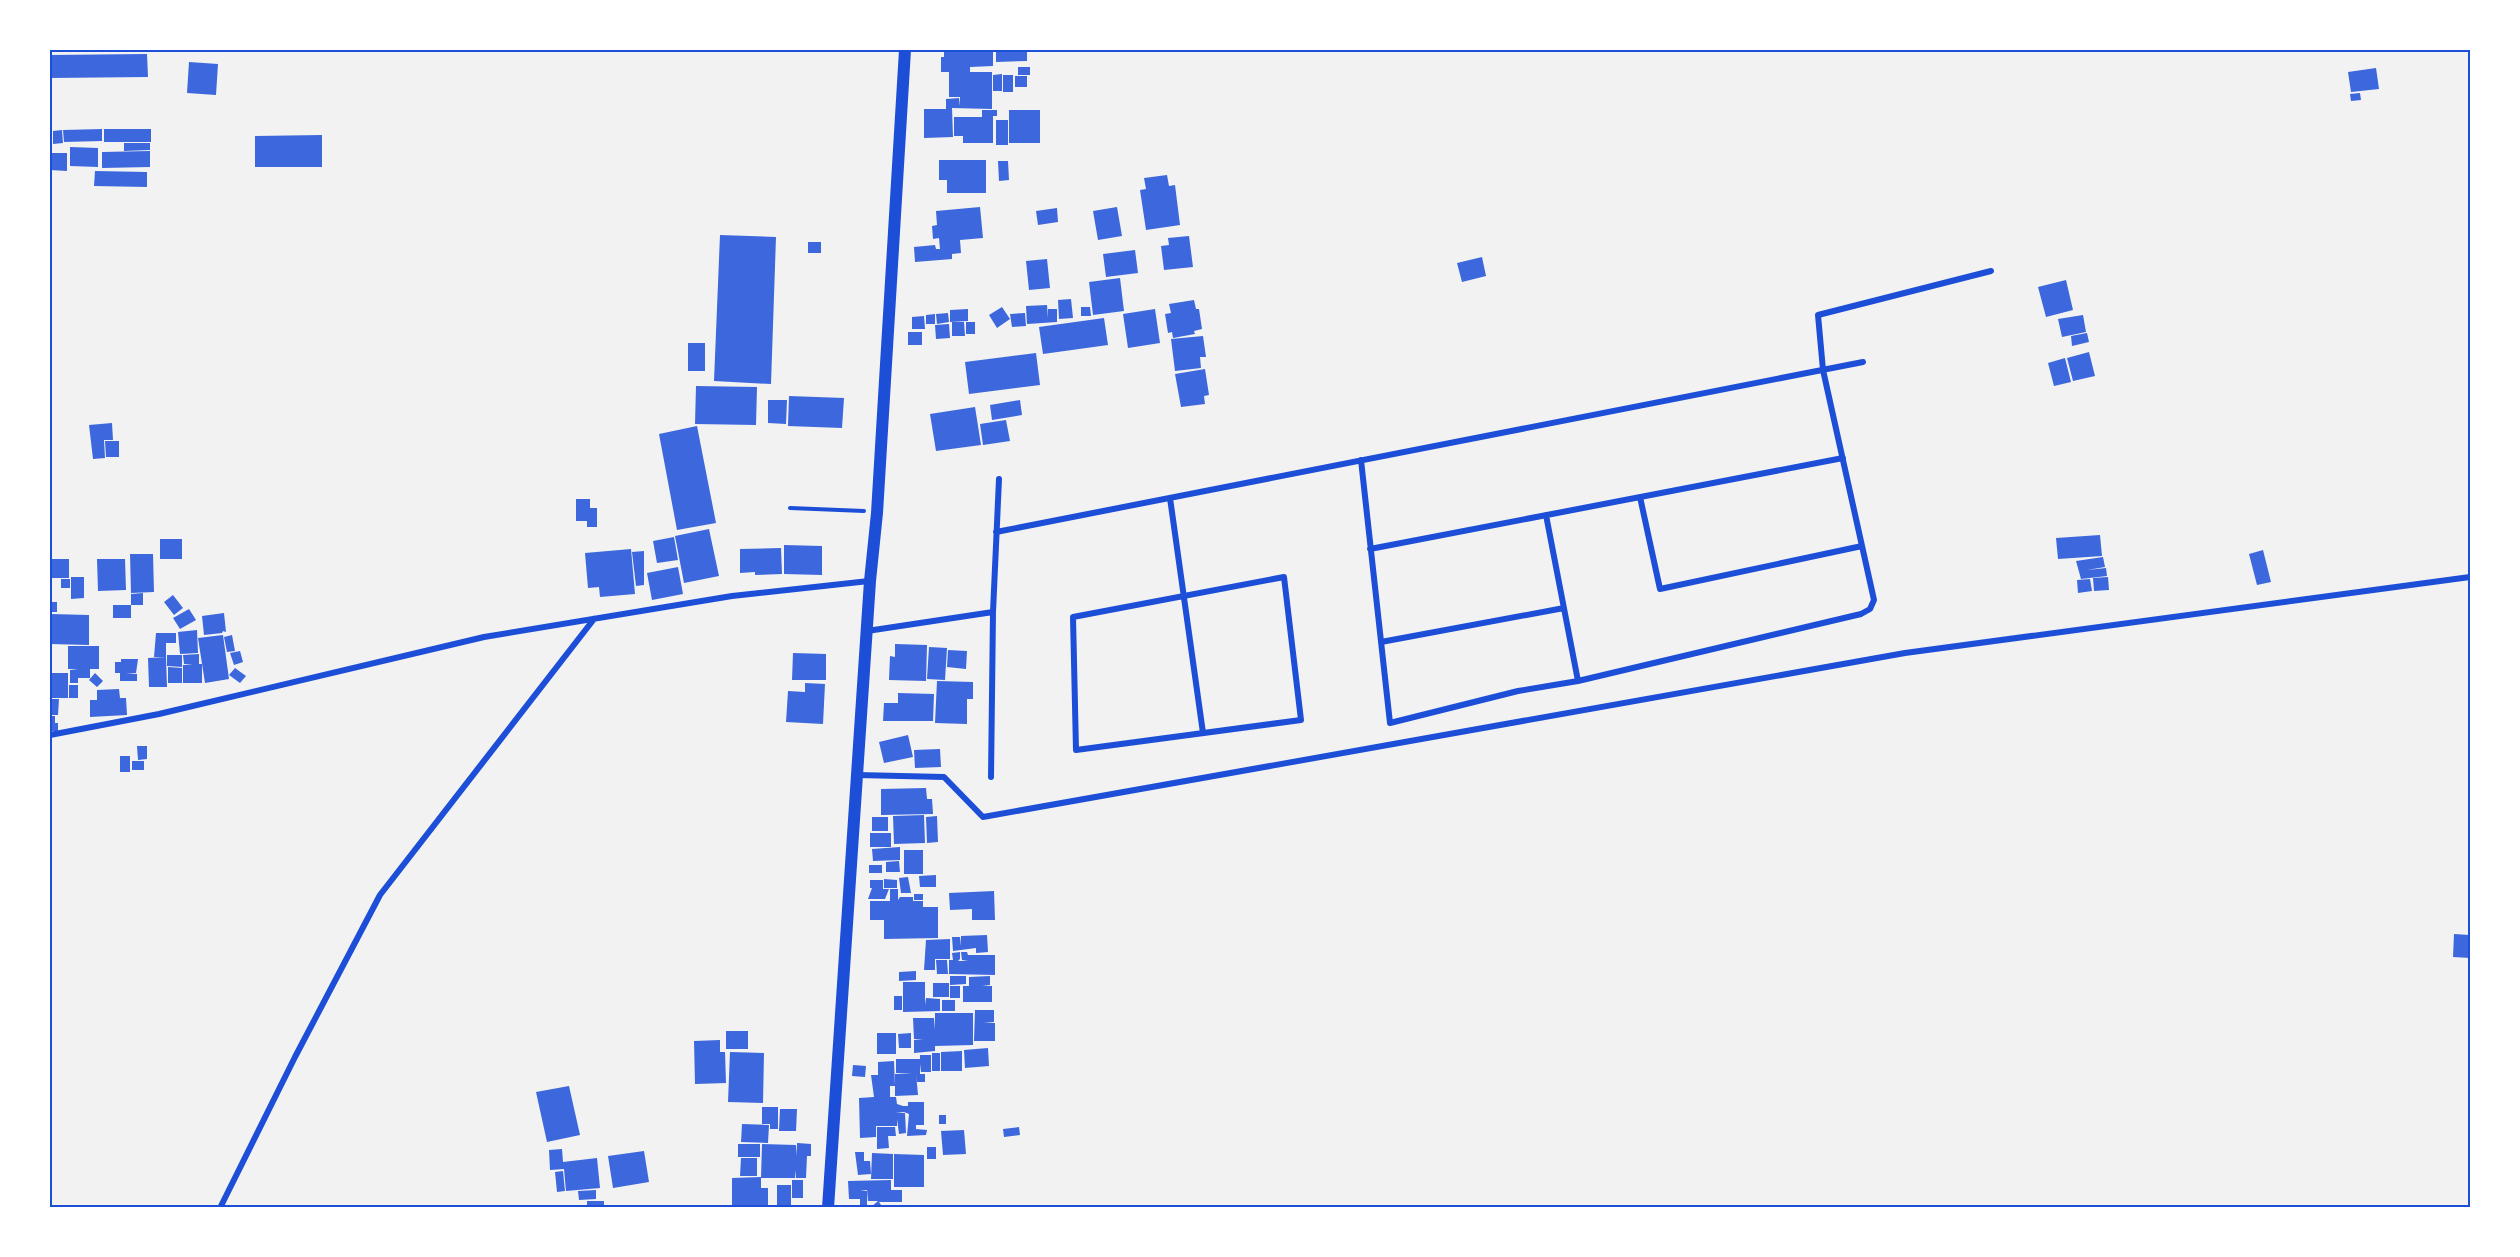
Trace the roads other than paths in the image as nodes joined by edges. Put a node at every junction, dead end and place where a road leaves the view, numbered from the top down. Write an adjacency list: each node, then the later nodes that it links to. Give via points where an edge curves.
1 (905, 50): 15 (main road)
2 (1991, 271): 4 (street, via 1818,315)
3 (1863, 362): 4 (street)
4 (1823, 370): 5 (street); 6 (street)
5 (1843, 458): 8 (street); 12 (street)
6 (1360, 460): 9 (street); 13 (street)
7 (999, 479): 11 (street)
8 (1640, 497): 10 (street); 12 (street, via 1659,589)
9 (1170, 498): 11 (street); 16 (street)
10 (1546, 515): 13 (street); 17 (street)
11 (996, 532): 18 (street)
12 (1862, 546): 22 (street, via 1874,600 1870,609 1861,614)
13 (1370, 549): 21 (street)
14 (2470, 578): 25 (street, via 1905,653 983,817 944,777)
15 (870, 581): 19 (street, via 732,596); 20 (main road)
16 (1184, 596): 23 (street); 23 (street, via 1284,577 1301,720); 23 (street, via 1073,617 1076,750)
17 (1564, 608): 21 (street); 22 (street)
18 (993, 612): 20 (street); 26 (street)
19 (594, 618): 24 (street, via 484,637 159,714); 27 (street, via 380,895)
20 (867, 632): 25 (main road)
21 (1381, 642): 22 (street, via 1390,723 1518,691)
22 (1578, 681)
23 (1203, 733)
24 (50, 735)
25 (857, 775): 28 (main road)
26 (991, 777)
27 (220, 1208)
28 (828, 1208)

